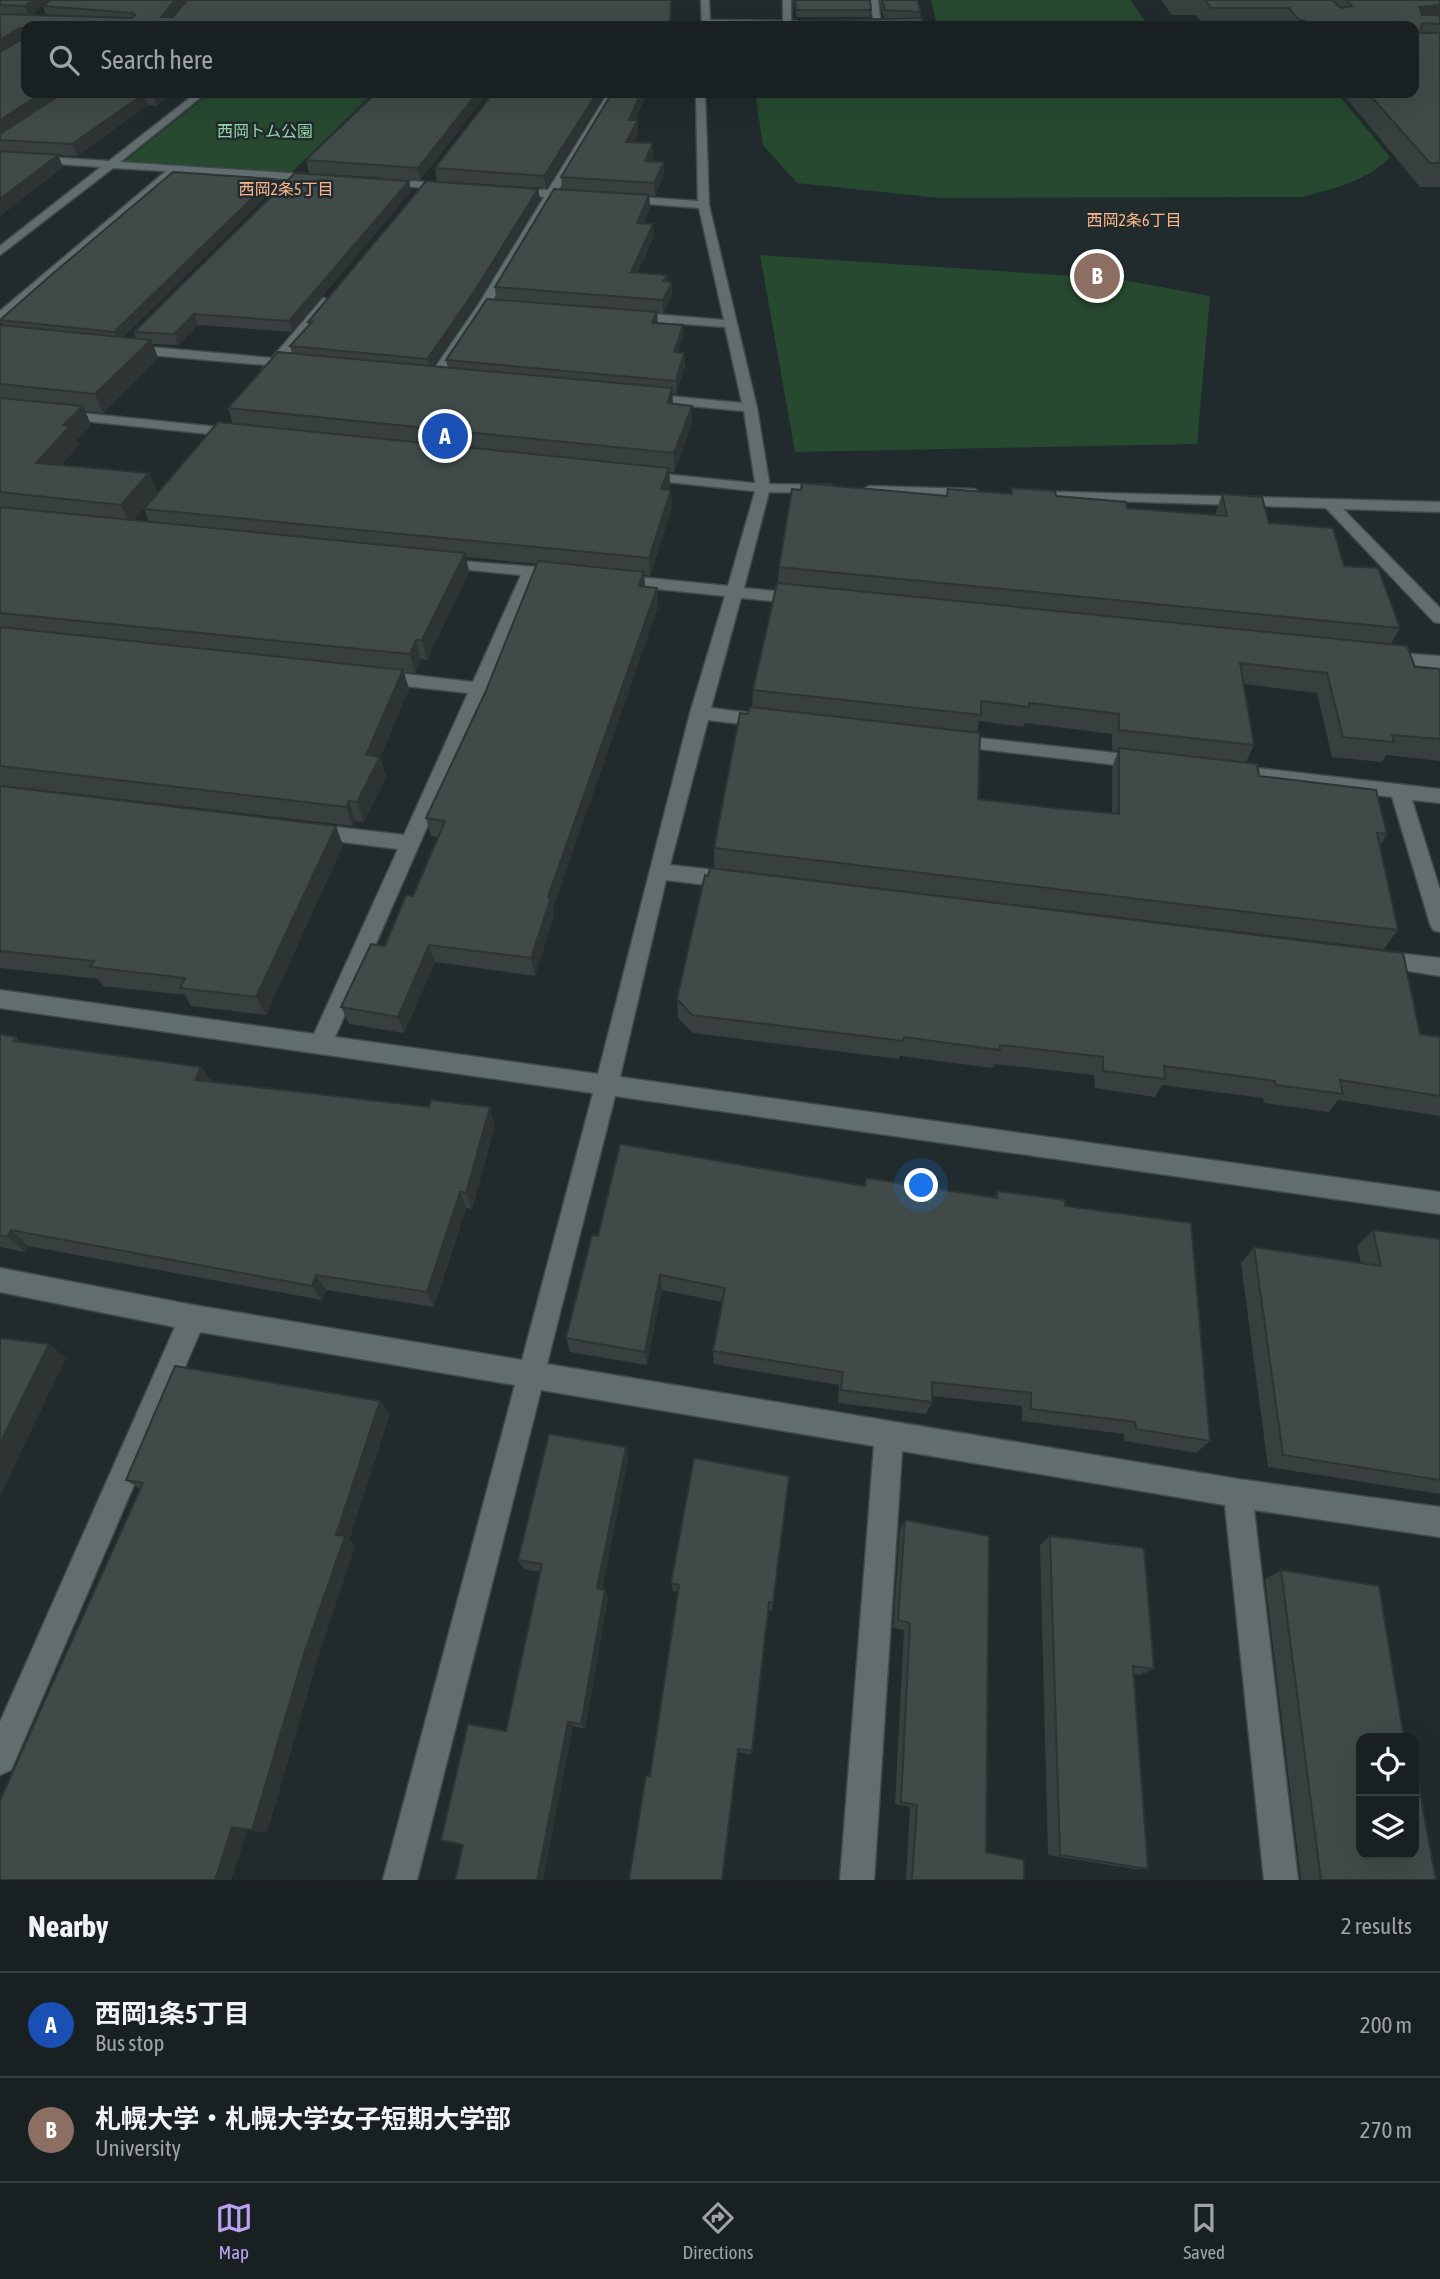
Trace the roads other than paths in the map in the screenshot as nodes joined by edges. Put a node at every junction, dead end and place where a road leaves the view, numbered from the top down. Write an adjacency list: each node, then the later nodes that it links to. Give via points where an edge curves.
1 (705, 0): 4 (street)
2 (787, 0): 5 (street)
3 (874, 0): 6 (street)
4 (706, 21)
5 (787, 21)
6 (878, 21)
7 (195, 98): 11 (street)
8 (608, 98): 22 (street)
9 (701, 98): 26 (street)
10 (0, 157): 11 (street)
11 (112, 164): 12 (street); 27 (street)
12 (177, 167): 15 (street); 32 (street)
13 (306, 167): 15 (street)
14 (432, 175): 19 (street)
15 (297, 176): 16 (street); 18 (street)
16 (335, 179)
17 (373, 182): 19 (street)
18 (287, 186)
19 (424, 186): 20 (street); 23 (street)
20 (462, 188)
21 (500, 191): 22 (street)
22 (550, 194): 24 (street); 29 (street)
23 (415, 196)
24 (589, 197)
25 (614, 199): 26 (street)
26 (704, 205): 33 (street)
27 (0, 252)
28 (337, 289): 35 (street)
29 (484, 305): 30 (street); 37 (street)
30 (497, 306)
31 (621, 316): 33 (street)
32 (0, 317)
33 (732, 324): 40 (street)
34 (121, 345): 35 (street)
35 (276, 362): 36 (street); 38 (street)
36 (316, 366)
37 (436, 376)
38 (260, 382)
39 (627, 396): 40 (street)
40 (750, 408): 46 (street)
41 (40, 412): 42 (street)
42 (223, 426): 43 (street); 44 (street)
43 (260, 435)
44 (202, 451)
45 (630, 474): 46 (street)
46 (763, 488): 47 (street); 53 (street)
47 (985, 494)
48 (1012, 494): 49 (street)
49 (1329, 503): 50 (street); 55 (street)
50 (1440, 506)
51 (422, 560): 52 (street)
52 (531, 571): 53 (street); 59 (street)
53 (736, 592): 54 (street); 60 (street)
54 (819, 600)
55 (1440, 618)
56 (1371, 655): 57 (street)
57 (1440, 662)
58 (355, 675): 59 (street)
59 (478, 688): 68 (street)
60 (699, 713): 61 (street); 69 (street)
61 (782, 723)
62 (933, 739): 63 (street)
63 (1167, 765)
64 (1208, 770): 65 (street)
65 (1400, 791): 66 (street); 71 (street)
66 (1440, 796)
67 (286, 828): 68 (street)
68 (408, 843): 75 (street)
69 (658, 870): 70 (street); 76 (street)
70 (754, 882)
71 (1440, 924)
72 (1358, 956): 73 (street)
73 (1440, 967)
74 (0, 999): 75 (street)
75 (321, 1044): 76 (street)
76 (607, 1083): 77 (street); 80 (street)
77 (1440, 1203)
78 (0, 1280): 79 (street)
79 (193, 1318): 80 (street); 84 (street)
80 (531, 1375): 81 (street); 85 (street)
81 (889, 1435): 82 (street); 86 (street)
82 (1238, 1493): 83 (street); 87 (street)
83 (1440, 1522)
84 (0, 1759)
85 (400, 1880)
86 (857, 1880)
87 (1281, 1880)

